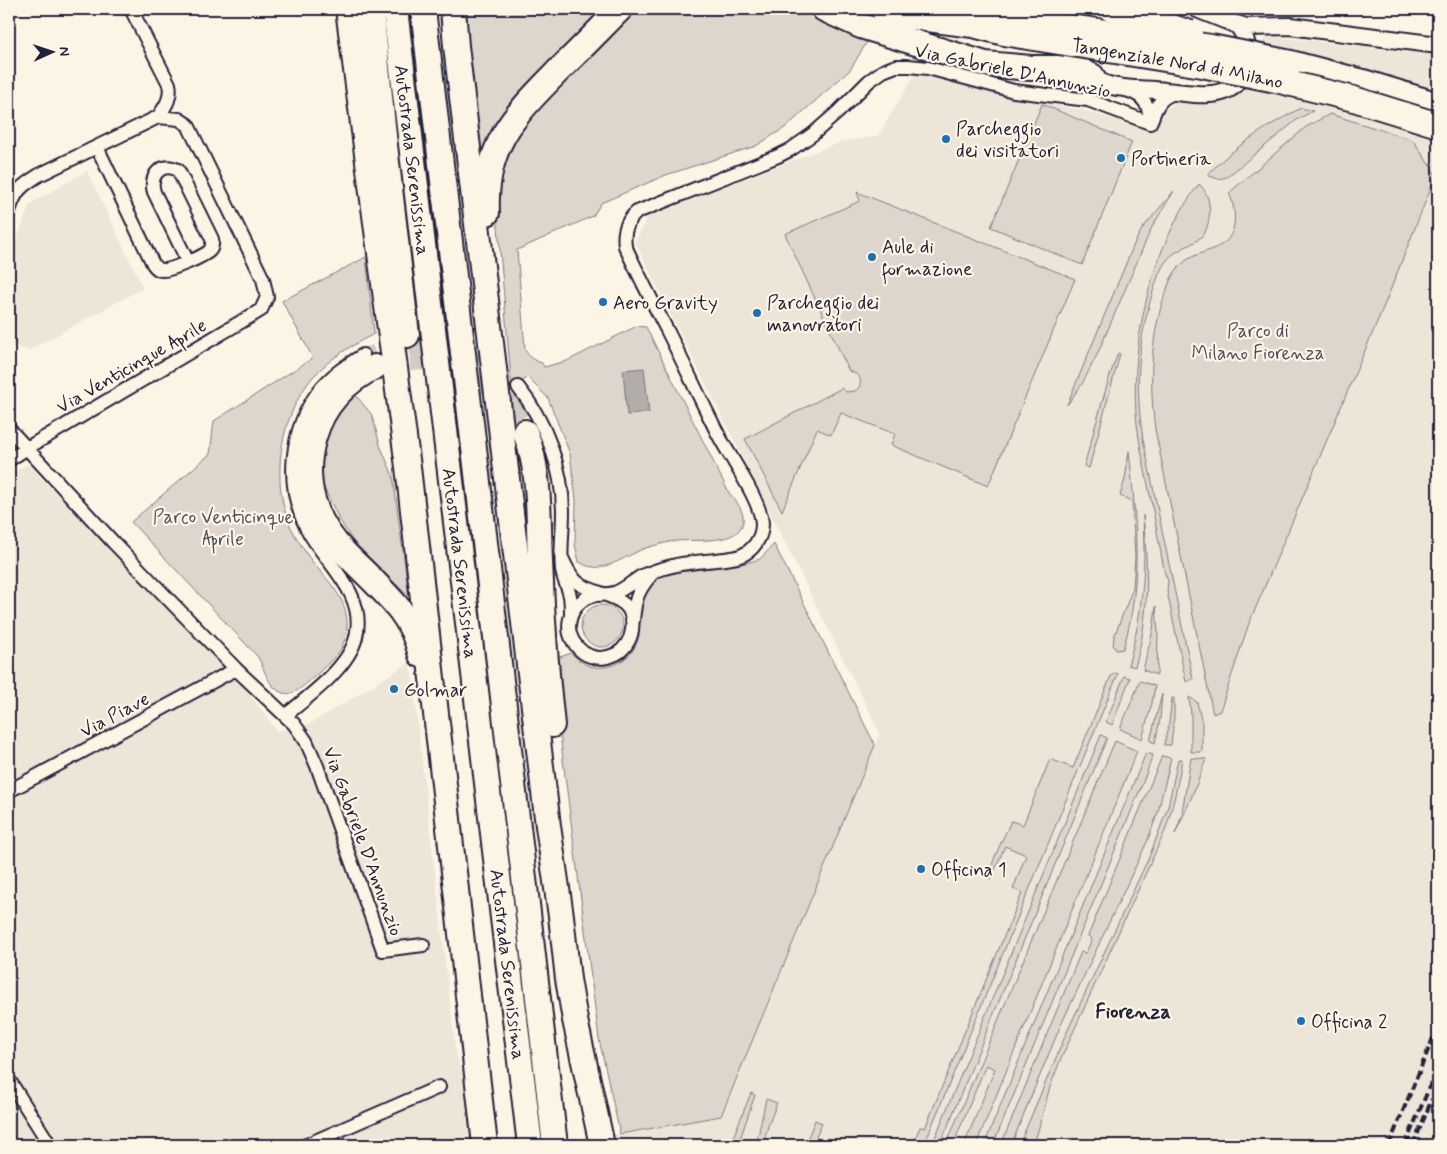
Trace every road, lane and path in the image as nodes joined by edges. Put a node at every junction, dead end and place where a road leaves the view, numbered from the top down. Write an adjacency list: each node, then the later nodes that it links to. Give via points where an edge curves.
1 (131, 9): 25 (street, via 169,84 169,100)
2 (348, 9): 29 (highway)
3 (365, 9): 29 (highway)
4 (371, 9): 29 (highway)
5 (395, 9): 56 (highway, Autostrada Serenissima)
6 (423, 9): 57 (highway, Autostrada Serenissima)
7 (452, 9): 34 (highway)
8 (620, 9): 34 (highway, via 518,113 494,154 487,207 497,310)
9 (824, 9): 21 (highway, via 861,26 985,64 1064,68)
10 (883, 9): 15 (highway, via 905,16)
11 (913, 9): 15 (highway, Tangenziale Nord di Milano)
12 (1082, 9): 21 (street, via 1077,24 1076,46 1081,64)
13 (1110, 9): 20 (highway, bridge, via 1185,32 1223,39)
14 (1197, 9): 16 (street)
15 (973, 17): 20 (highway, Tangenziale Nord di Milano, bridge, via 1211,47); 27 (highway, Tangenziale Nord di Milano, bridge, via 1004,32 1276,80 1354,99)
16 (1231, 22): 17 (street, via 1246,27); 19 (street, via 1241,29)
17 (1290, 26): 18 (street); 19 (street, via 1256,37)
18 (1438, 44)
19 (1248, 47): 23 (street, via 1244,70 1230,89 1213,93)
20 (1292, 63): 24 (highway, Tangenziale Nord di Milano)
21 (1092, 76): 22 (street)
22 (1114, 86): 23 (street); 26 (street, via 1143,98)
23 (1183, 92): 26 (street, via 1163,98)
24 (1438, 105)
25 (158, 117): 28 (street); 37 (street, Via Venticinque Aprile, via 179,119 188,125 263,279 267,297 261,310)
26 (1150, 123): 40 (street, Via Gabriele D'Annunzio, via 1088,100 1014,91 928,68 896,66 869,81 819,128 790,150 643,208 632,216 624,231 625,246 762,518 757,543 739,557 677,565)
27 (1438, 125)
28 (98, 146): 30 (street, via 28,182 17,192); 31 (street, via 156,268 168,270)
29 (376, 147): 47 (highway); 55 (highway)
30 (9, 211)
31 (188, 262): 31 (street, via 206,254 212,246 212,239 178,170 161,169 155,174 152,187)
32 (369, 361): 45 (street, via 349,363 319,390 301,422 295,446 293,467 298,508 320,549 346,584 356,604 358,623 356,639 347,658); 47 (highway, via 327,407 316,429 308,468 310,491 320,520 331,537 401,611 414,634)
33 (518, 387): 39 (street, via 543,426 557,470 562,501)
34 (501, 422): 48 (highway)
35 (9, 429): 37 (street, Via Gabriele D'Annunzio)
36 (525, 432): 60 (highway, via 533,455 536,483 548,682 579,957 596,1094)
37 (26, 448): 38 (street, Via Venticinque Aprile); 44 (street, Via Gabriele D'Annunzio)
38 (9, 460)
39 (562, 558): 41 (street, via 577,582); 42 (street)
40 (654, 572): 41 (street, Via Gabriele D'Annunzio, via 620,591); 43 (street, via 639,590)
41 (603, 594): 42 (street, via 580,602); 43 (street, via 615,597 625,605)
42 (571, 616): 43 (street, via 569,626 574,644 589,656 598,658 616,654 624,648 632,632)
43 (632, 622)
44 (236, 669): 45 (street, Via Gabriele D'Annunzio); 46 (street, Via Piave)
45 (286, 715): 49 (street, Via Gabriele D'Annunzio, via 306,741 383,950)
46 (9, 790)
47 (447, 809): 54 (highway)
48 (548, 826): 58 (highway, via 554,916 569,1046); 59 (highway, via 572,1004)
49 (423, 945)
50 (9, 1080): 52 (street)
51 (439, 1087): 53 (street)
52 (50, 1145)
53 (306, 1145)
54 (485, 1145)
55 (501, 1145)
56 (530, 1145)
57 (555, 1145)
58 (588, 1145)
59 (602, 1145)
60 (609, 1145)

